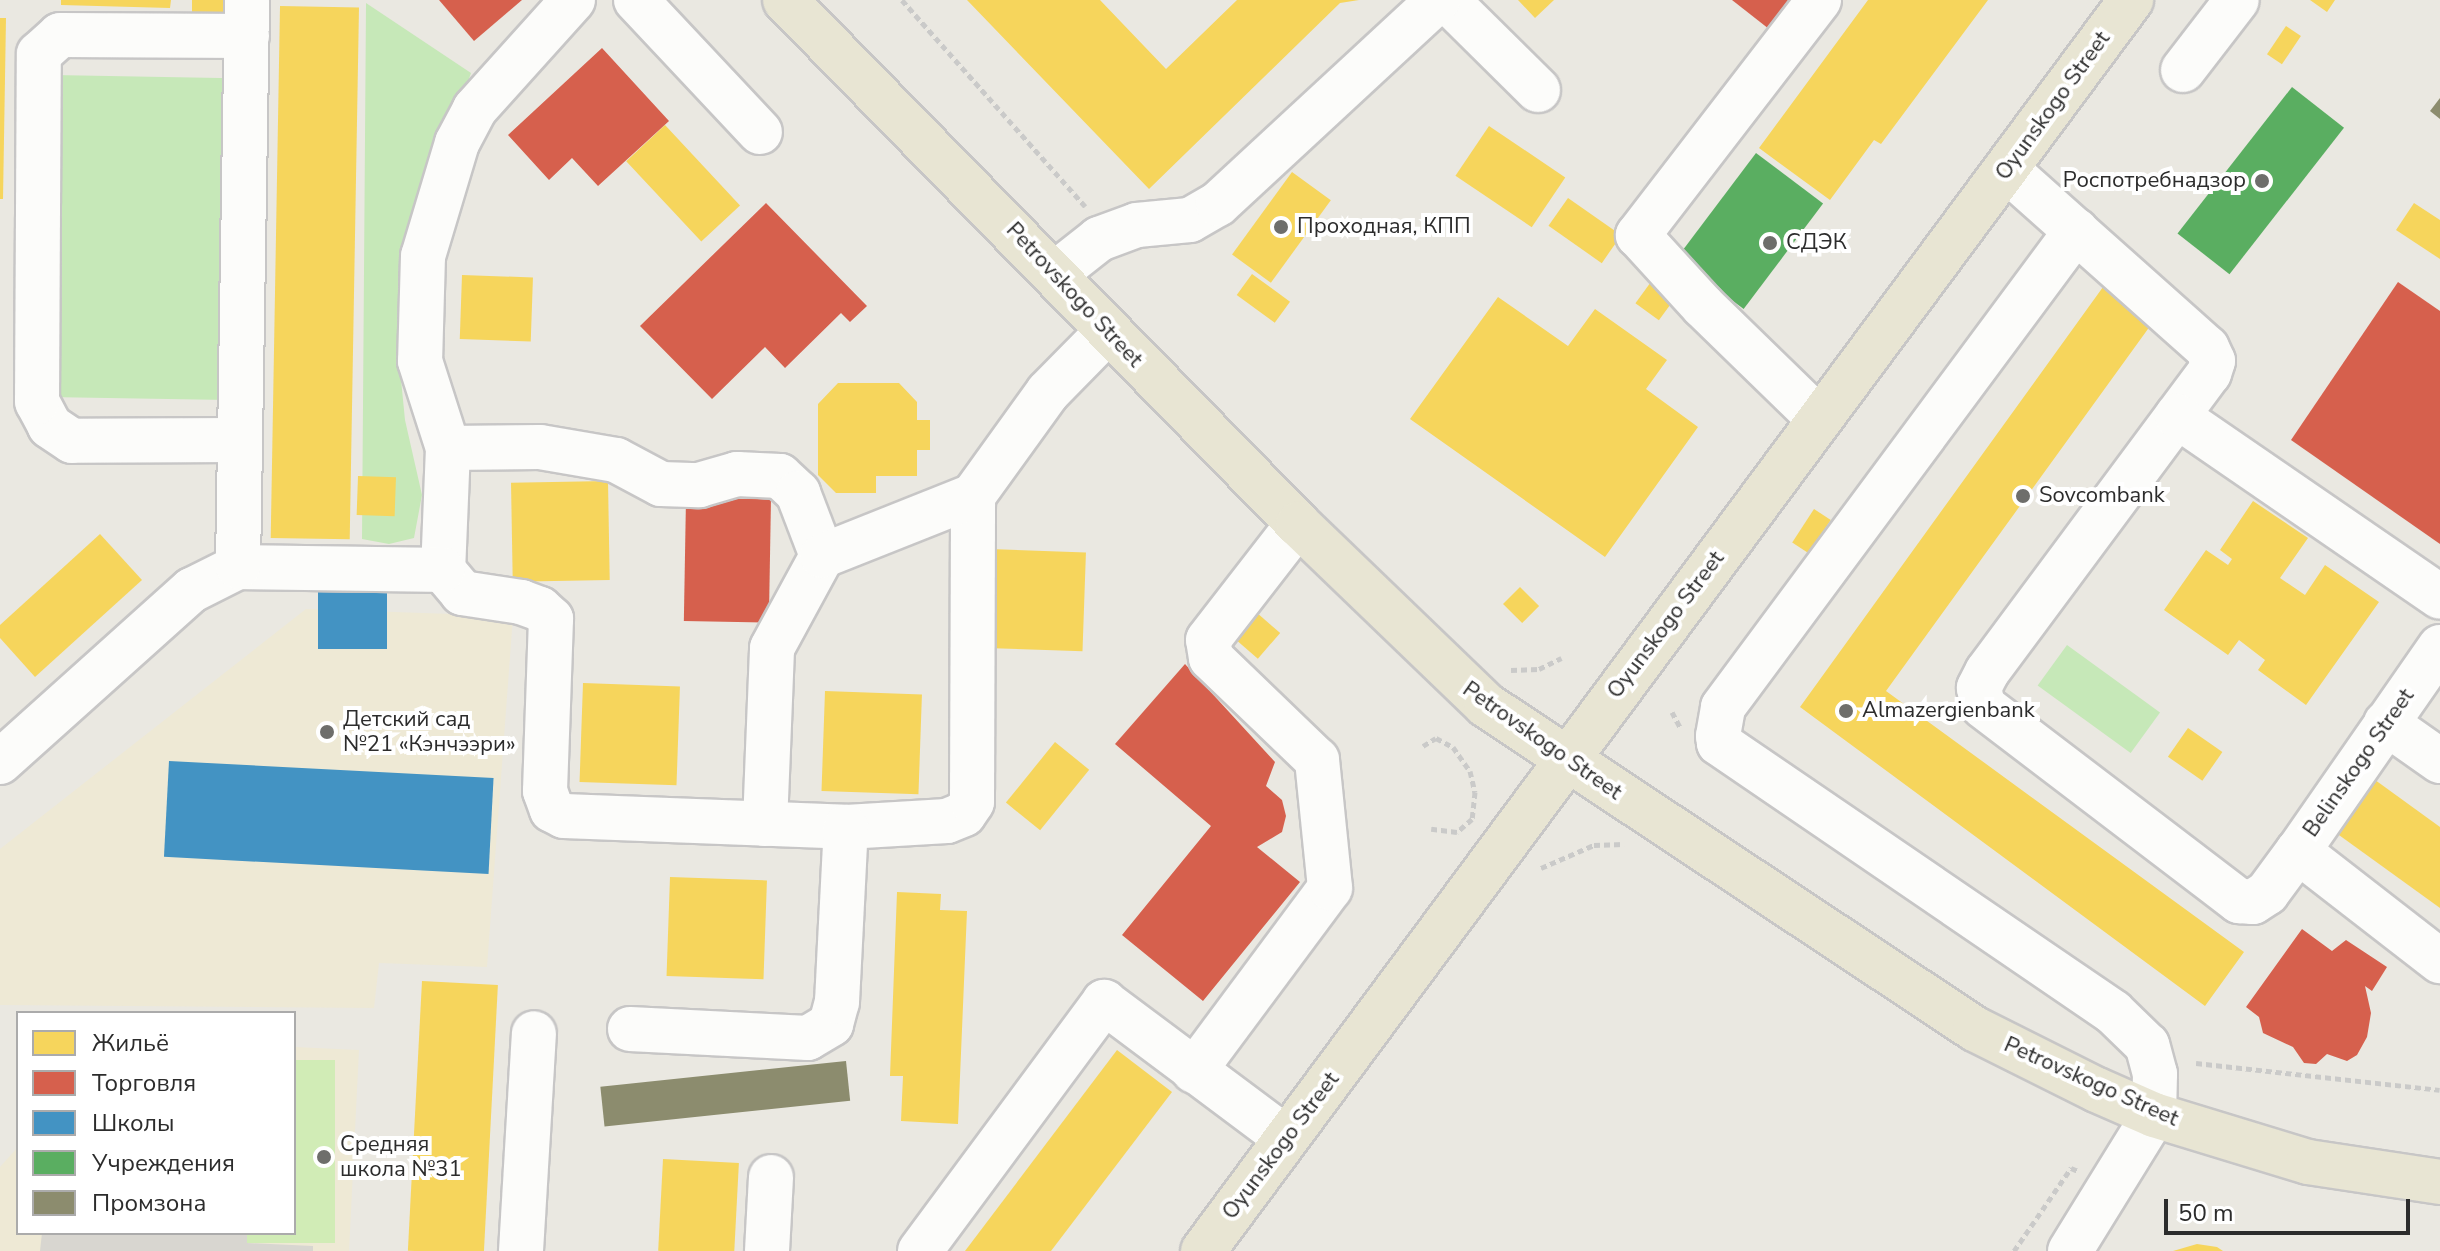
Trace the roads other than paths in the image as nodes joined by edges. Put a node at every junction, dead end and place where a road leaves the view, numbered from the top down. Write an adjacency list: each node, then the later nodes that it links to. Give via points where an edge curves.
1 (573, 0): 20 (street, via 475,109 457,143 423,256 420,361)
2 (636, 0): 12 (street)
3 (785, 0): 15 (main road, Petrovskogo Street)
4 (1438, 0): 15 (street, via 1218,204 1190,220 1137,225 1110,235)
5 (1447, 0): 11 (street)
6 (1819, 0): 18 (street, via 1638,235)
7 (2131, 0): 13 (main road, Oyunskogo Street)
8 (2237, 0): 10 (street)
9 (247, 18): 19 (street); 19 (street, via 60,35 39,54 37,402 50,426 72,441)
10 (2183, 70)
11 (1538, 90)
12 (760, 132)
13 (2006, 169): 14 (street); 18 (main road, Oyunskogo Street)
14 (2076, 231): 17 (street, via 2207,348 2213,361 2209,373); 39 (street, via 1723,707 1718,736 1719,743 2113,1012 2147,1045 2155,1074)
15 (1056, 273): 16 (main road, Petrovskogo Street)
16 (1107, 332): 21 (street, via 1048,392); 22 (main road, Petrovskogo Street)
17 (2177, 416): 26 (street); 34 (street, via 1987,672 1979,688 1983,706 2239,901 2253,902 2267,893)
18 (1819, 419): 29 (main road, Oyunskogo Street)
19 (238, 440): 24 (street)
20 (448, 448): 23 (street, via 540,447 616,460 661,484 699,485 737,474 780,476 798,493); 25 (street)
21 (973, 496): 23 (street); 33 (street, via 972,802 964,814 947,821)
22 (1298, 524): 29 (main road, Petrovskogo Street, via 1455,679); 38 (street, via 1208,640 1211,658 1317,760 1330,888)
23 (822, 556): 32 (street, via 772,648)
24 (238, 567): 25 (street); 31 (street, via 192,590)
25 (443, 570): 32 (street, via 462,593 521,602 551,619 545,791 552,810 564,816)
26 (2440, 597)
27 (2440, 647): 28 (street, Belinskogo Street)
28 (2386, 723): 30 (street); 34 (street, Belinskogo Street)
29 (1567, 760): 39 (main road, Petrovskogo Street, via 1975,1029); 40 (main road, Oyunskogo Street)
30 (2440, 761)
31 (0, 762)
32 (765, 824): 33 (street)
33 (846, 827): 36 (street, via 837,1002 831,1024 808,1038)
34 (2298, 851): 35 (street, Belinskogo Street)
35 (2440, 961)
36 (630, 1029)
37 (534, 1033): 43 (street)
38 (1194, 1071): 40 (street); 45 (street, via 1104,1002)
39 (2154, 1115): 42 (main road, Petrovskogo Street, via 2308,1162); 47 (street)
40 (1286, 1138): 46 (main road, Oyunskogo Street)
41 (771, 1177): 44 (street)
42 (2440, 1182)
43 (521, 1251)
44 (767, 1251)
45 (920, 1251)
46 (1203, 1251)
47 (2070, 1251)

